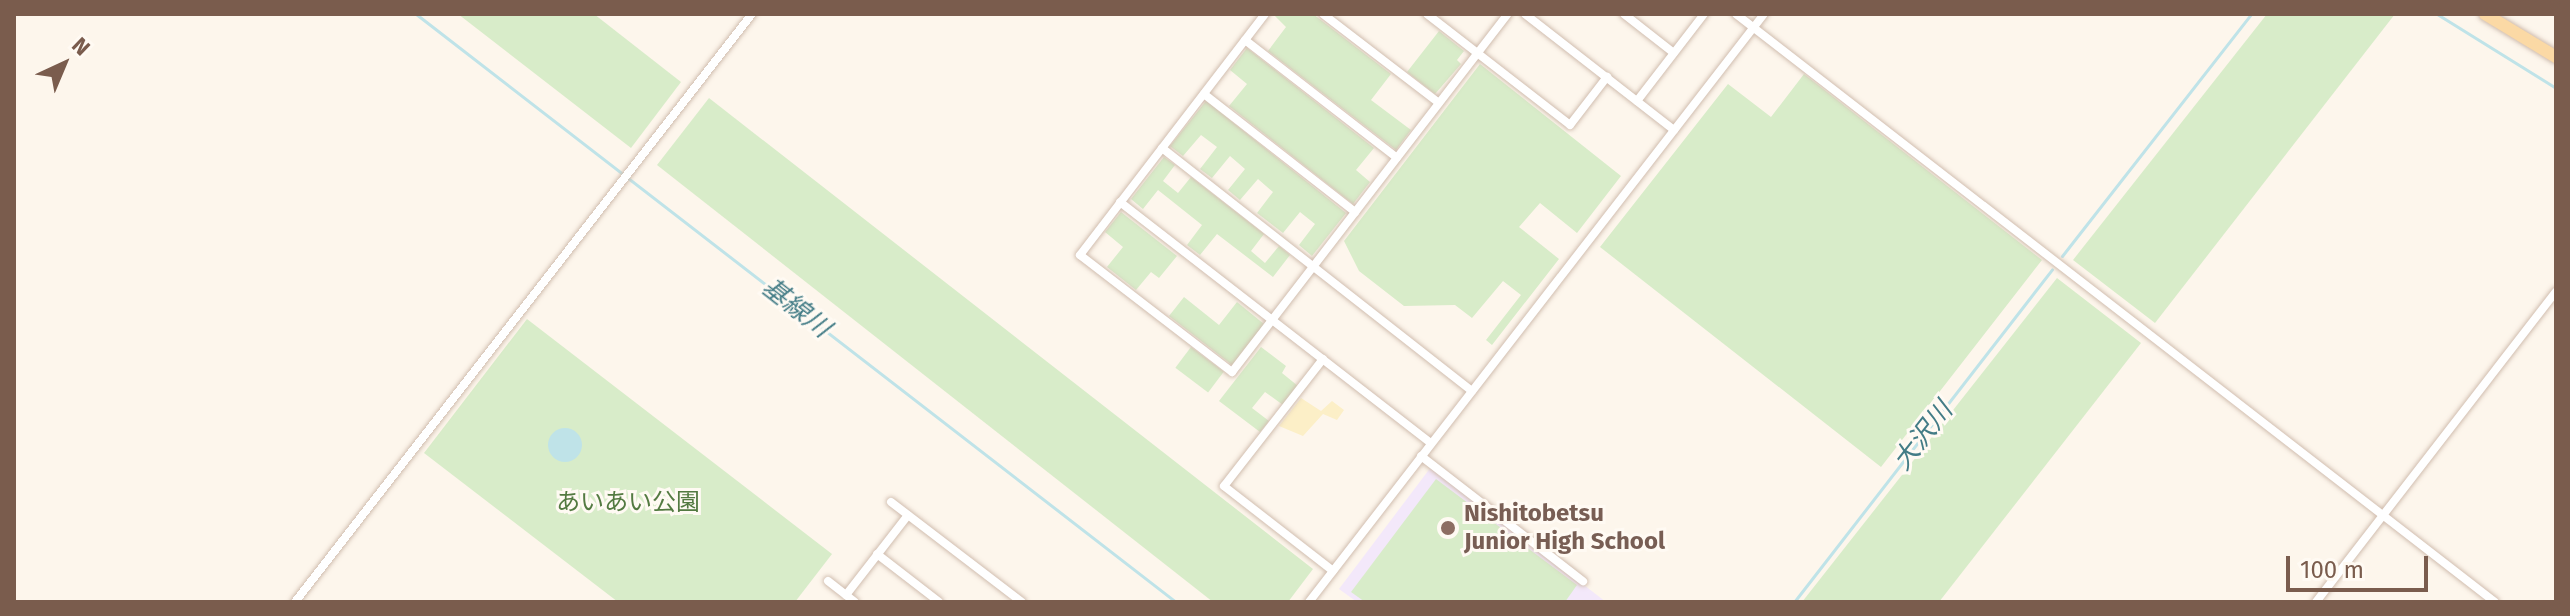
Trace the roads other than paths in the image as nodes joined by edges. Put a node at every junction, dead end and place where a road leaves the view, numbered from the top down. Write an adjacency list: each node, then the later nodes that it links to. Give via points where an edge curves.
1 (752, 14): 41 (street)
2 (1265, 14): 13 (street)
3 (1323, 14): 20 (street)
4 (1427, 14): 14 (street)
5 (1508, 14): 14 (street)
6 (1525, 14): 17 (street)
7 (1624, 14): 15 (street)
8 (1704, 14): 15 (street)
9 (1736, 14): 12 (street)
10 (1764, 14): 12 (street)
11 (2485, 14): 16 (main road)
12 (1754, 28): 21 (street); 35 (street)
13 (1245, 40): 18 (street); 23 (street)
14 (1478, 53): 17 (street, via 1570,125); 20 (street)
15 (1674, 53): 19 (street)
16 (2556, 57)
17 (1607, 77): 19 (street)
18 (1204, 94): 22 (street); 25 (street)
19 (1637, 101): 21 (street)
20 (1439, 103): 23 (street)
21 (1674, 130): 30 (street)
22 (1162, 148): 24 (street); 26 (street)
23 (1397, 158): 25 (street)
24 (1120, 202): 28 (street); 28 (street, via 1080,255 1232,372)
25 (1355, 212): 26 (street)
26 (1314, 265): 28 (street); 30 (street)
27 (2556, 292): 35 (street)
28 (1272, 320): 29 (street)
29 (1323, 359): 31 (street); 37 (street, via 1224,486)
30 (1472, 391): 31 (street)
31 (1431, 443): 32 (street)
32 (1421, 456): 37 (street); 39 (street)
33 (891, 502): 34 (street)
34 (908, 515): 36 (street); 44 (street)
35 (2383, 515): 46 (street); 47 (street)
36 (877, 554): 40 (street); 43 (street)
37 (1333, 571): 45 (street)
38 (828, 581): 40 (street)
39 (1583, 581)
40 (846, 595): 42 (street)
41 (295, 602)
42 (855, 602)
43 (939, 602)
44 (1022, 602)
45 (1309, 602)
46 (2316, 602)
47 (2495, 602)

